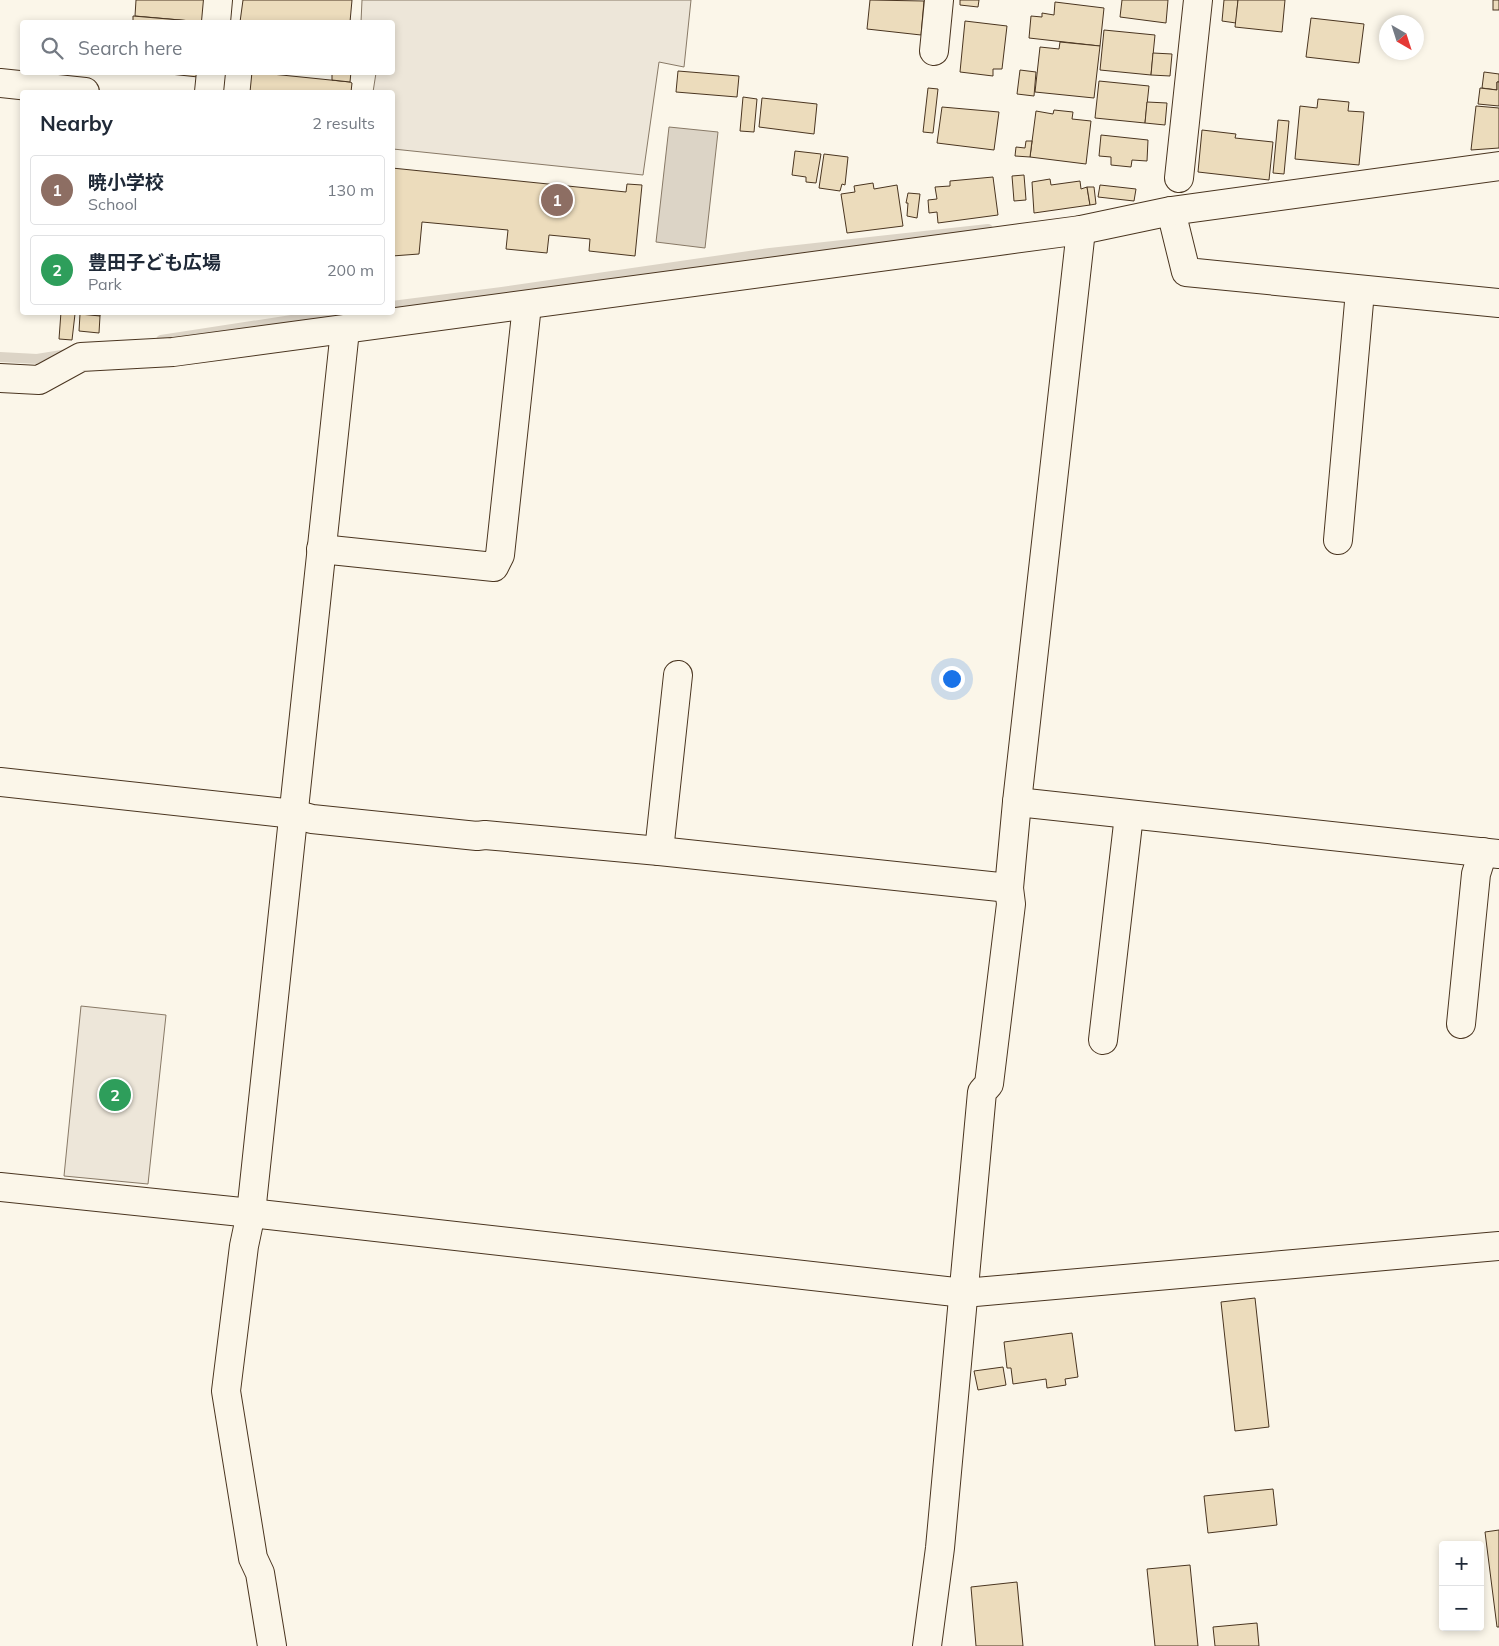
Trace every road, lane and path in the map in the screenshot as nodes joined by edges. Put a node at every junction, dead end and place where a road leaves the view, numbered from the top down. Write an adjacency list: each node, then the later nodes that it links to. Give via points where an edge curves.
1 (218, 0): 4 (street)
2 (939, 0): 5 (street)
3 (1198, 0): 11 (street)
4 (216, 20)
5 (934, 52)
6 (211, 75): 9 (street)
7 (0, 84): 8 (street)
8 (55, 90)
9 (209, 90)
10 (1499, 166): 12 (street)
11 (1179, 178)
12 (1171, 211): 13 (street); 14 (street, via 1186,272)
13 (1081, 230): 16 (street); 23 (street)
14 (1360, 290): 15 (street); 19 (street)
15 (1499, 303)
16 (527, 305): 17 (street); 20 (street, via 500,555 494,567)
17 (345, 330): 18 (street, via 173,352 81,357 39,380); 20 (street)
18 (0, 378)
19 (1338, 540)
20 (321, 549): 24 (street)
21 (678, 675): 26 (street)
22 (0, 782): 24 (street)
23 (1017, 802): 25 (street); 28 (street)
24 (294, 814): 26 (street, via 312,819 477,836); 32 (street)
25 (1129, 815): 27 (street); 30 (street)
26 (659, 851): 28 (street)
27 (1491, 853): 29 (street, via 1476,874)
28 (1009, 888): 34 (street, via 1011,904 989,1084 982,1092)
29 (1462, 1024)
30 (1103, 1040)
31 (0, 1187): 32 (street)
32 (251, 1213): 34 (street); 35 (street, via 226,1391 253,1558 260,1573)
33 (1499, 1246): 34 (street)
34 (964, 1294): 36 (street, via 940,1548)
35 (272, 1646)
36 (927, 1646)

